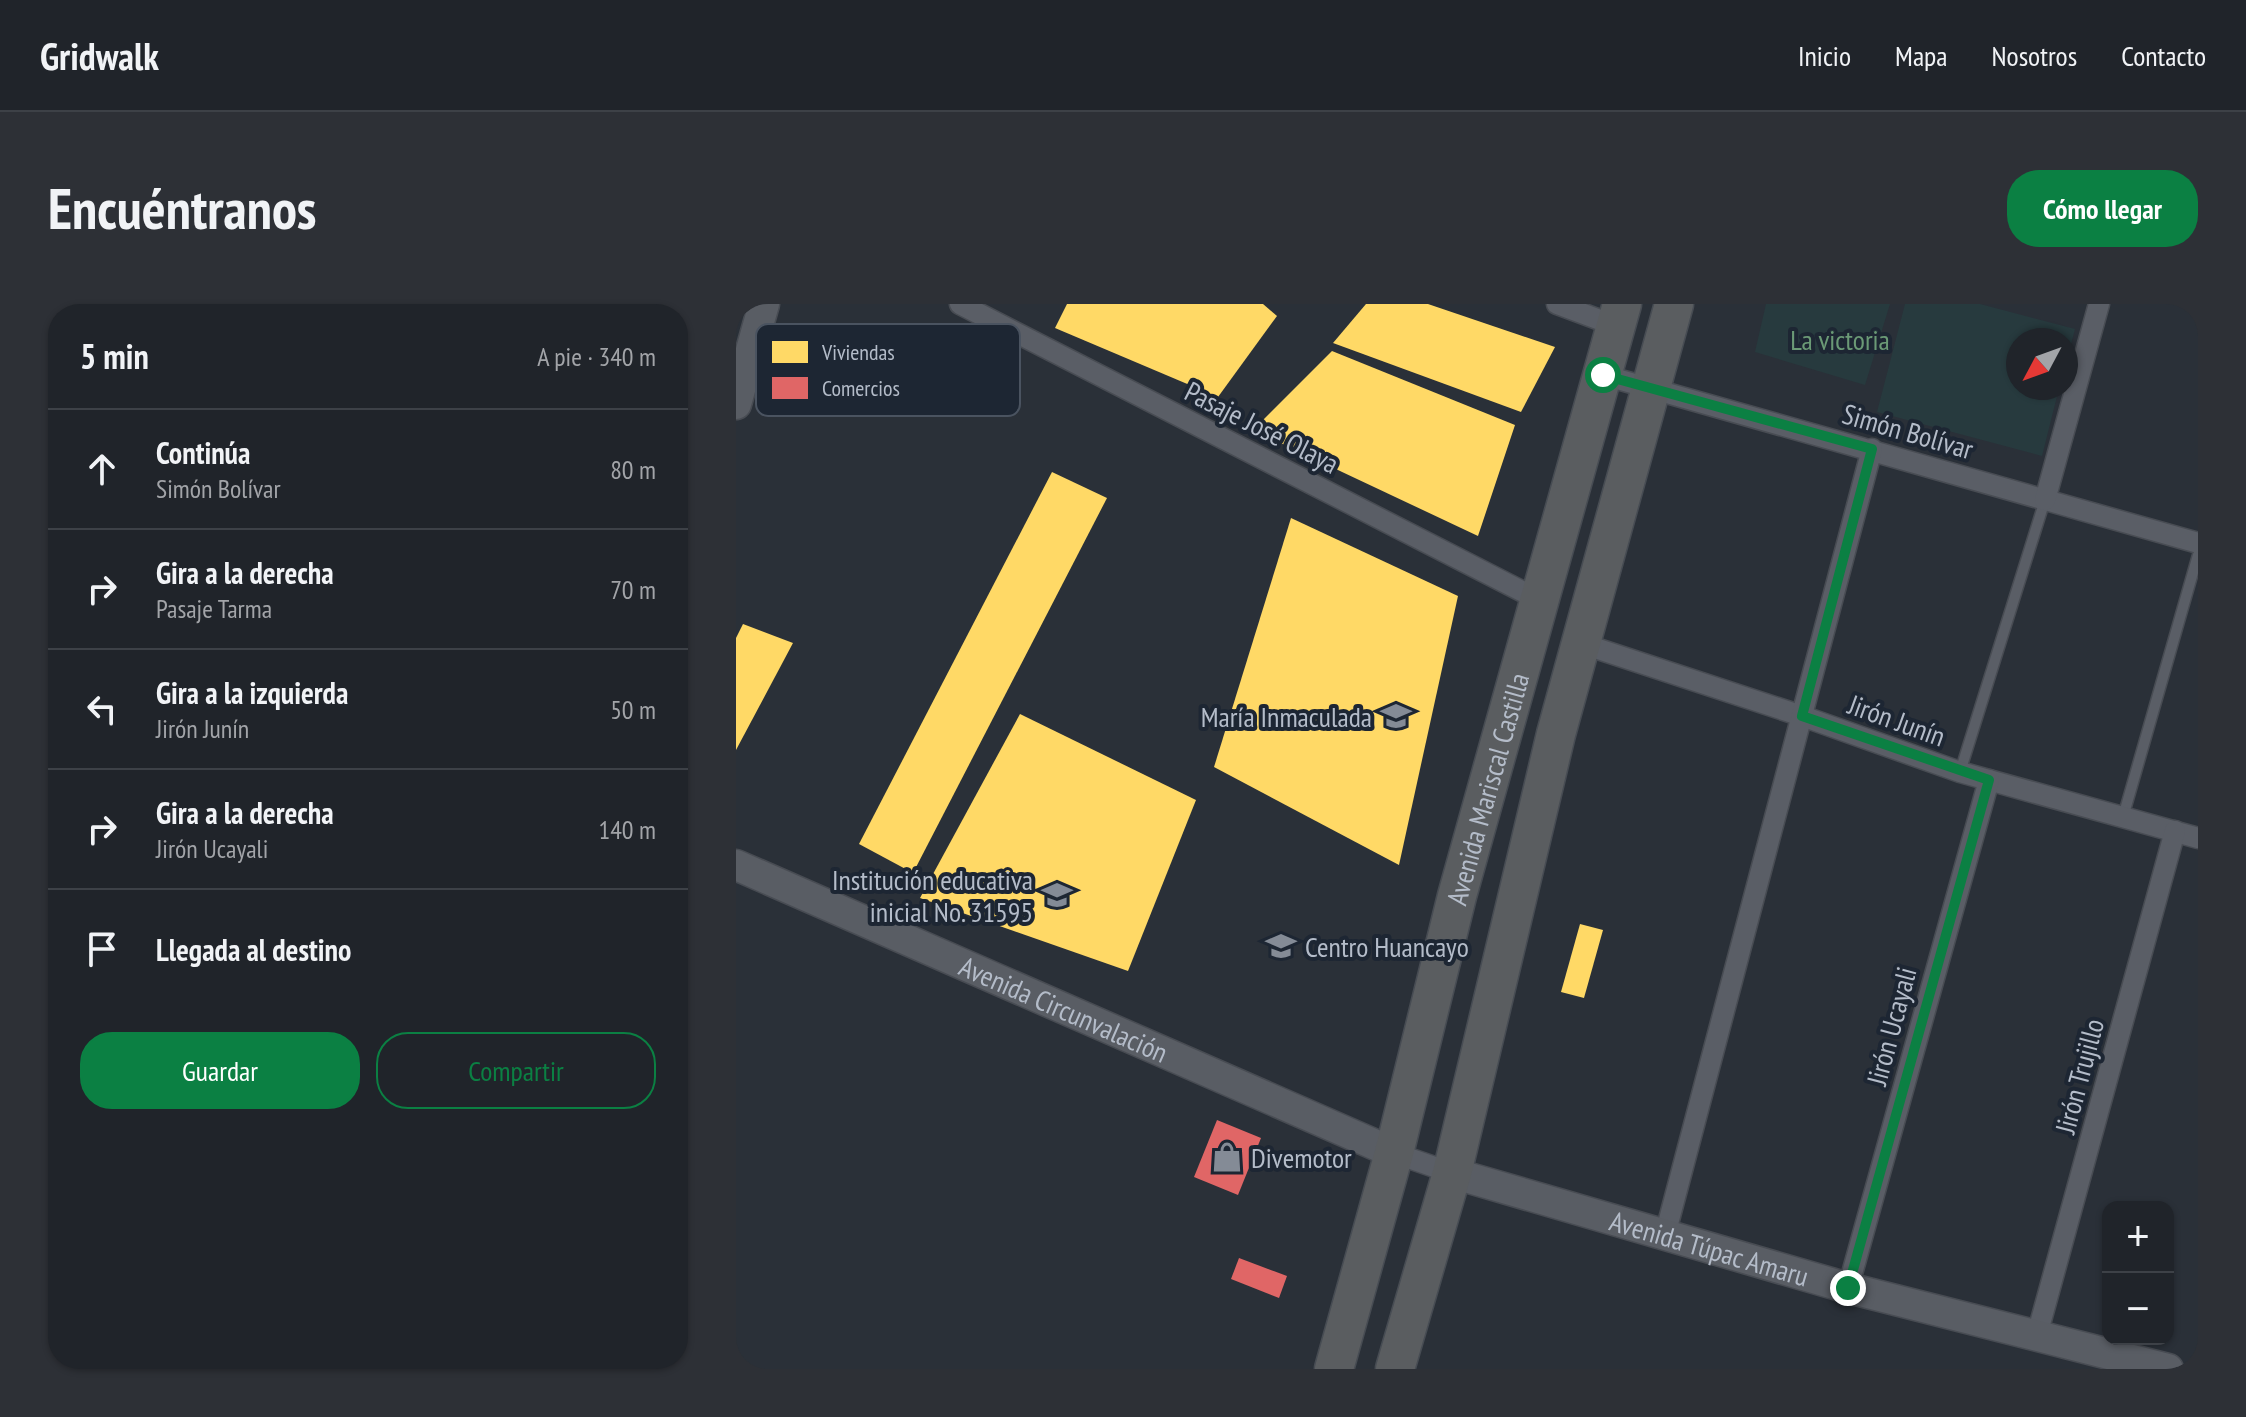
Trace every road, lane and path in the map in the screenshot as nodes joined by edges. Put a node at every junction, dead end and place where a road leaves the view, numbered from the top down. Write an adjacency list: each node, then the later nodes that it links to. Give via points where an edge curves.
1 (764, 304): 7 (street)
2 (960, 304): 8 (street, Pasaje José Olaya)
3 (1557, 304): 6 (street)
4 (1674, 304): 12 (highway, Avenida Mariscal Castilla)
5 (2099, 304): 15 (street)
6 (1619, 315): 11 (highway, Avenida Mariscal Castilla)
7 (758, 324)
8 (999, 324)
9 (756, 333): 13 (street)
10 (1020, 335): 18 (street, Pasaje José Olaya)
11 (1603, 375): 12 (street, Simón Bolívar); 18 (highway, Avenida Mariscal Castilla)
12 (1650, 388): 14 (street, Simón Bolívar); 19 (highway, Avenida Mariscal Castilla)
13 (736, 404)
14 (1872, 449): 15 (street, Simón Bolívar); 20 (street)
15 (2045, 500): 16 (street, Simón Bolívar); 21 (lane)
16 (2198, 543)
17 (2198, 555): 23 (lane)
18 (1539, 600): 27 (highway, Avenida Mariscal Castilla, via 1457,896)
19 (1580, 643): 20 (street, Jirón Junín); 28 (highway, Avenida Mariscal Castilla)
20 (1802, 716): 21 (street, Jirón Junín); 29 (street)
21 (1960, 772): 22 (street, Jirón Junín)
22 (1989, 780): 23 (street, Jirón Junín); 30 (street, Jirón Ucayali)
23 (2123, 817): 24 (street, Jirón Junín)
24 (2175, 831): 25 (street, Jirón Junín); 31 (street, Jirón Trujillo)
25 (2198, 838)
26 (736, 865): 27 (street, Avenida Circunvalación)
27 (1394, 1153): 28 (street, Avenida Túpac Amaru); 32 (highway, Avenida Mariscal Castilla)
28 (1452, 1173): 29 (street, Avenida Túpac Amaru); 33 (highway, Avenida Mariscal Castilla)
29 (1665, 1235): 30 (street, Avenida Túpac Amaru)
30 (1848, 1288): 31 (street, Avenida Túpac Amaru)
31 (2037, 1335): 34 (street, Avenida Túpac Amaru)
32 (1334, 1369)
33 (1395, 1369)
34 (2168, 1369)

